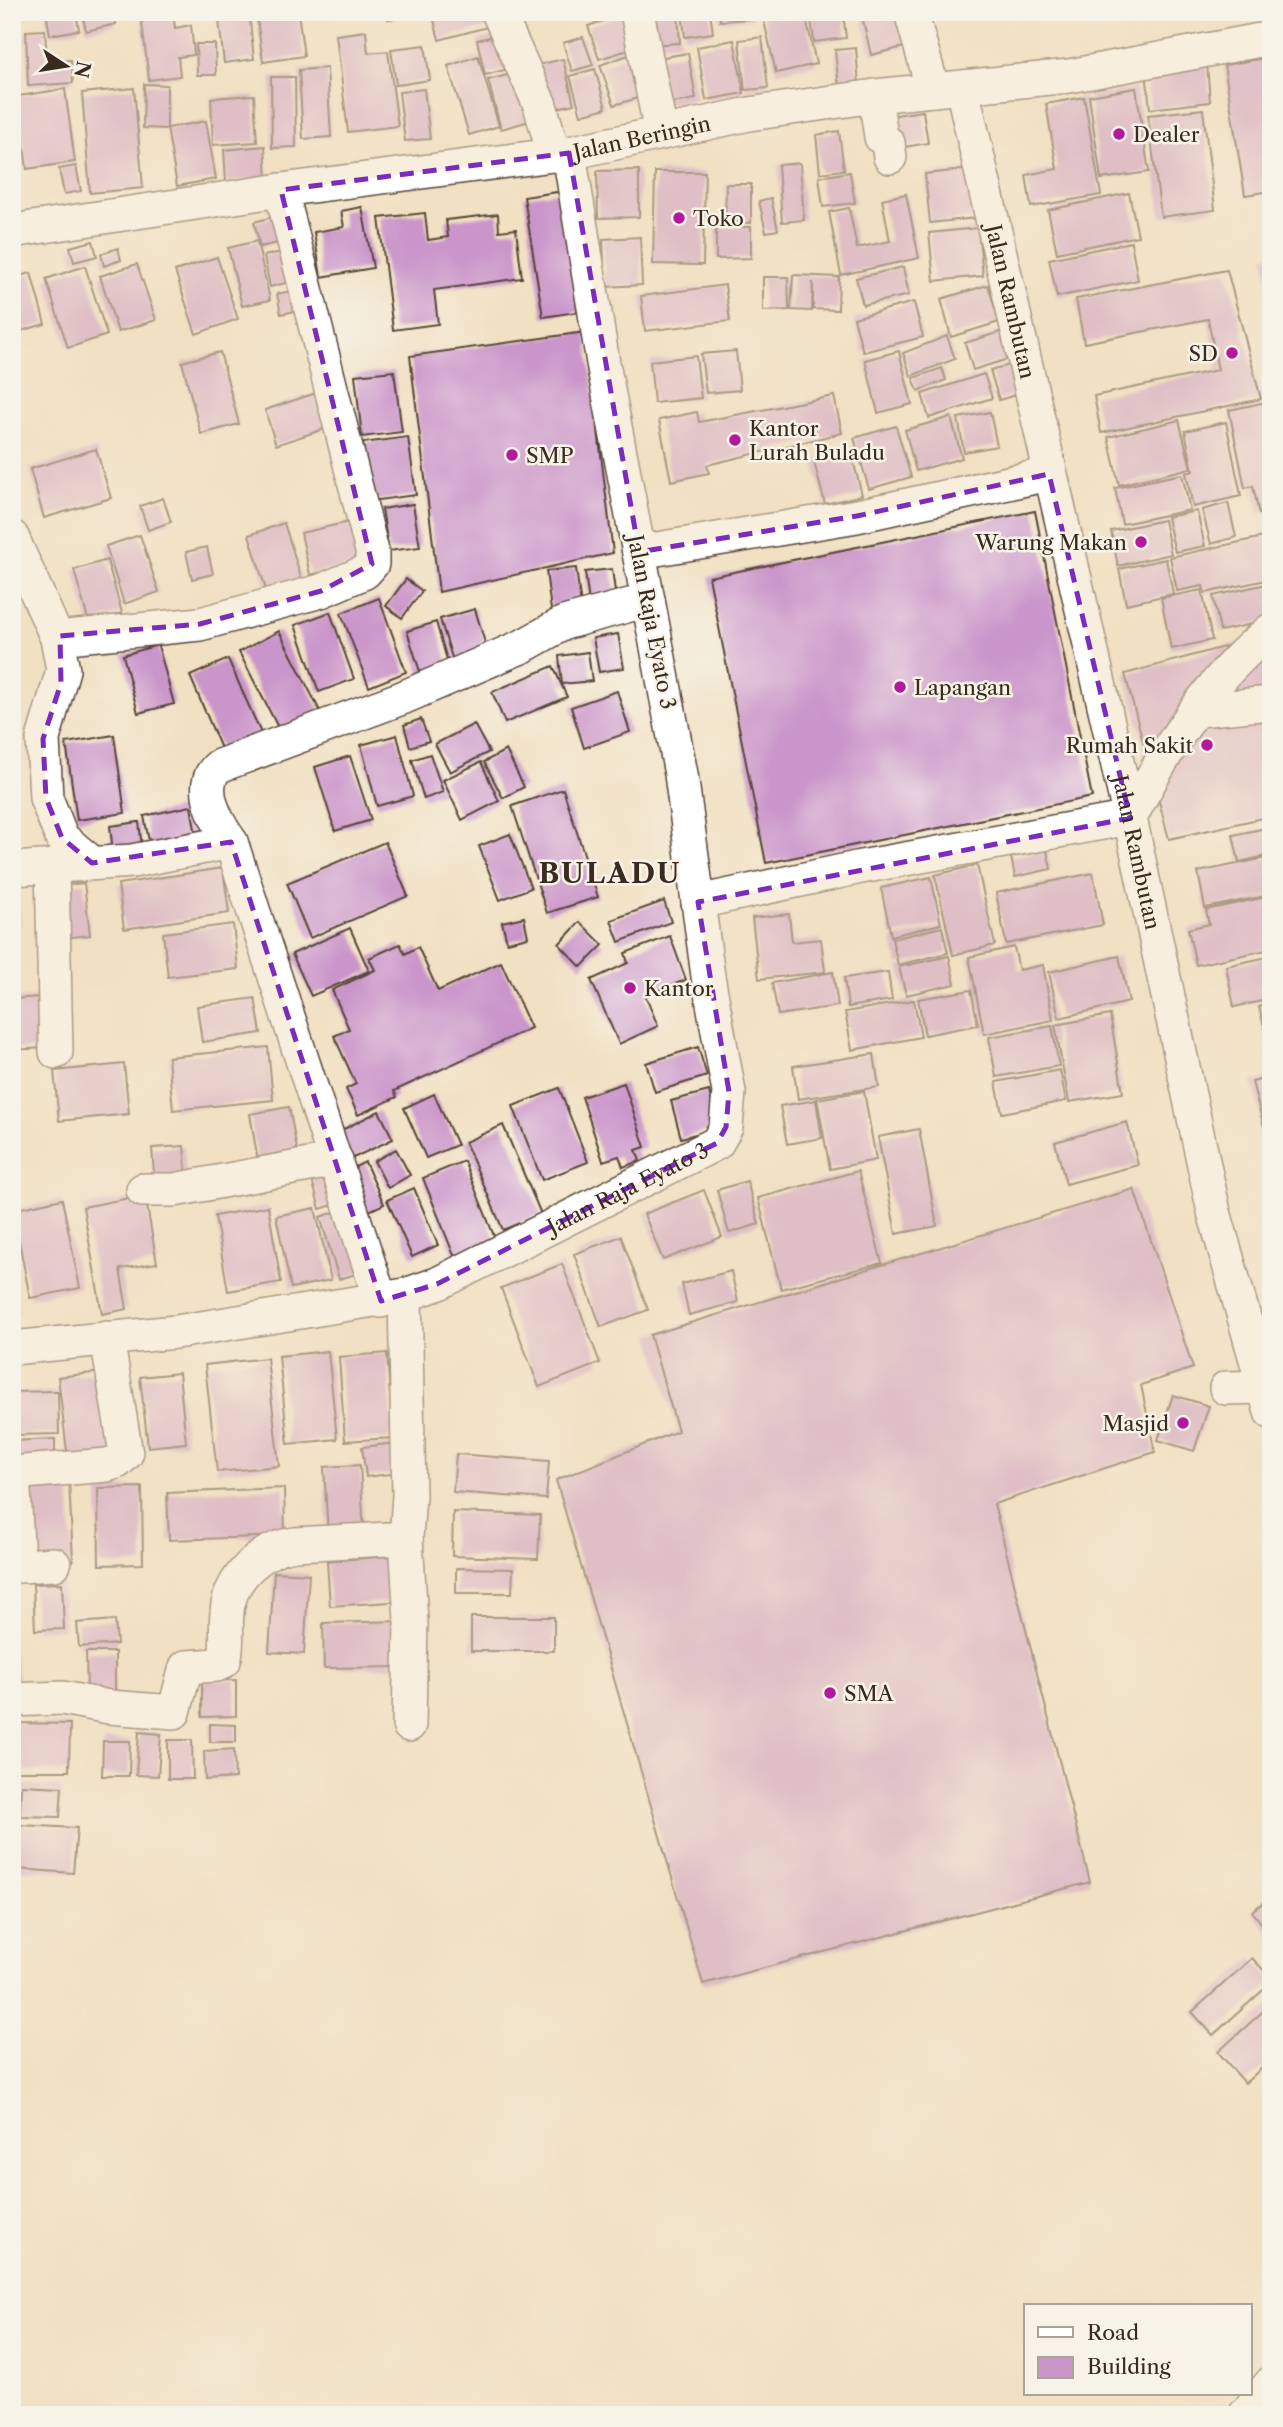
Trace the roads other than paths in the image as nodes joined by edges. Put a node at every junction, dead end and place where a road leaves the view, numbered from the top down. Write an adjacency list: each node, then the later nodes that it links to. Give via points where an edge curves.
1 (498, 12): 8 (street, Jalan Raja Eyato 3)
2 (636, 12): 7 (street)
3 (911, 12): 5 (street, Jalan Rambutan)
4 (1271, 38): 5 (street, Jalan Beringin, via 1069,76)
5 (947, 89): 6 (street, Jalan Beringin); 12 (street, Jalan Rambutan)
6 (875, 96): 7 (street, Jalan Beringin, via 749,114); 9 (street, via 881,137 888,143)
7 (661, 133): 8 (street, Jalan Beringin)
8 (562, 154): 10 (street, Jalan Beringin); 14 (street, Jalan Raja Eyato 3)
9 (890, 157)
10 (281, 190): 11 (street, Jalan Beringin); 17 (street, via 372,564 365,572 321,591 200,624)
11 (12, 231)
12 (1049, 474): 14 (street, via 857,516); 20 (street, Jalan Rambutan)
13 (12, 537): 17 (street)
14 (639, 552): 15 (street, Jalan Raja Eyato 3)
15 (648, 600): 21 (street, via 564,623 523,646 402,698 219,766 209,780 213,816); 25 (street, Jalan Raja Eyato 3, via 681,774)
16 (1271, 630): 19 (street, via 1222,675)
17 (57, 638): 22 (street, via 63,670 43,739 46,798 62,838)
18 (1271, 703): 19 (street)
19 (1198, 710): 20 (street)
20 (1130, 818): 25 (street); 33 (street, Jalan Rambutan, via 1214,1212)
21 (231, 842): 22 (street, via 132,861); 27 (street)
22 (92, 863): 23 (street)
23 (52, 866): 24 (street); 26 (street)
24 (12, 869)
25 (698, 902): 29 (street, Jalan Raja Eyato 3, via 729,1092 726,1127 717,1143 437,1284)
26 (56, 1052)
27 (336, 1160): 28 (street, via 185,1188); 29 (street)
28 (143, 1190)
29 (393, 1298): 30 (street, Jalan Raja Eyato 3, via 176,1332); 35 (street, via 409,1496)
30 (107, 1338): 31 (street, Jalan Raja Eyato 3); 34 (street, via 126,1454 107,1465)
31 (12, 1348)
32 (1226, 1388): 33 (street)
33 (1267, 1399)
34 (12, 1473): 36 (street, via 18,1562 21,1566)
35 (406, 1538): 37 (street, via 295,1544 266,1553 231,1590 224,1661 186,1667 174,1712 62,1698); 38 (street, via 411,1622)
36 (54, 1564)
37 (12, 1700)
38 (409, 1725)
39 (1271, 2383): 40 (street)
40 (1245, 2415)

